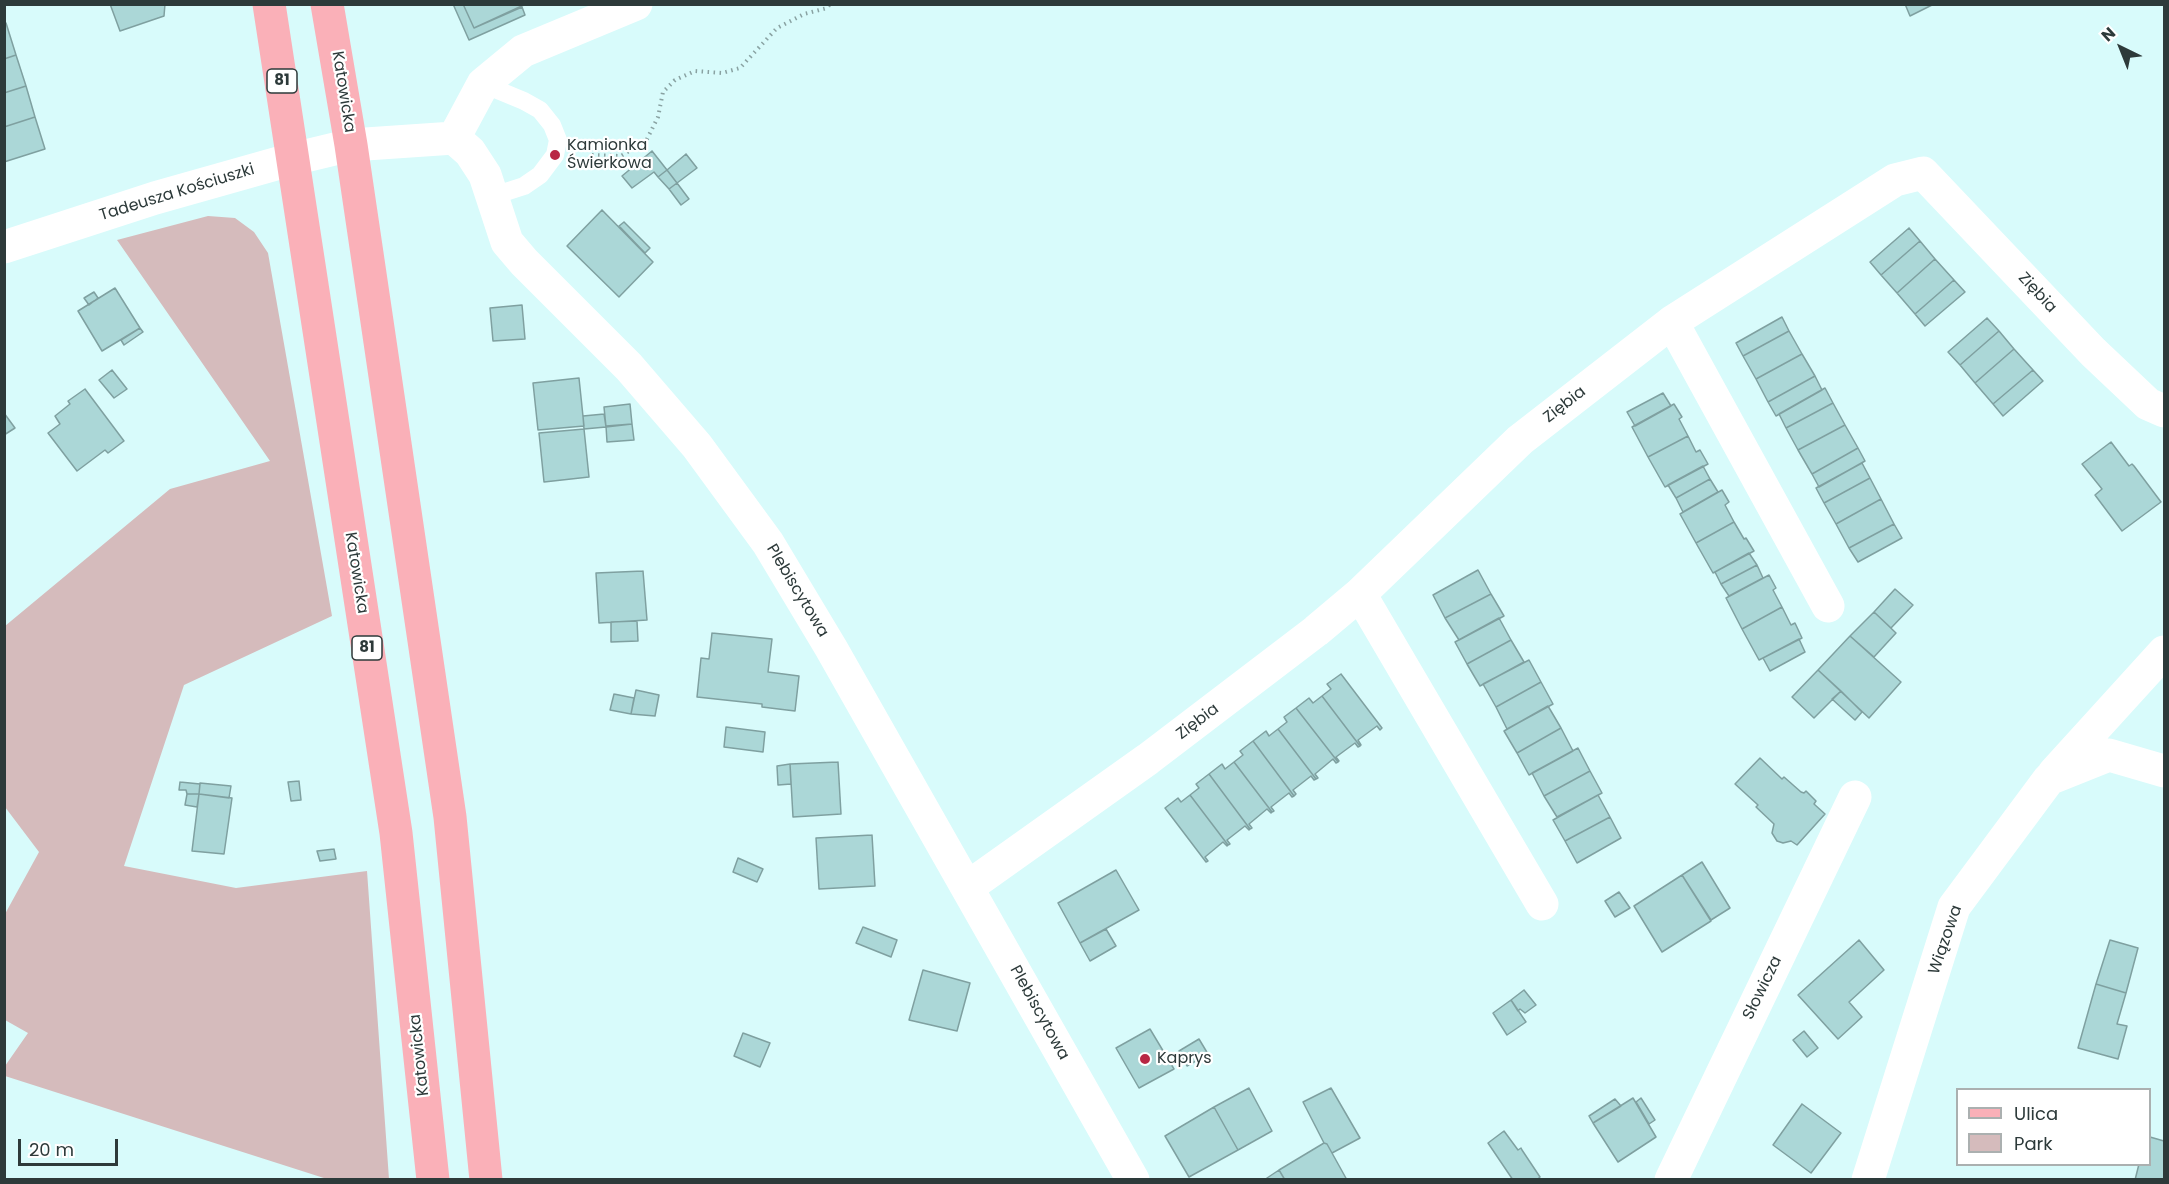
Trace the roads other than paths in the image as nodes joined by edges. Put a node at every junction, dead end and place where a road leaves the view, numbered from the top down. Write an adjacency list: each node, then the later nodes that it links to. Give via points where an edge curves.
1 (269, 4): 7 (main road, Katowicka / 81)
2 (327, 4): 6 (main road, Katowicka)
3 (636, 4): 4 (street, via 523,51)
4 (483, 84): 5 (street); 8 (lane, via 540,110 558,140 555,155 540,175 524,186)
5 (454, 138): 6 (street); 8 (street, Plebiscytowa, via 470,152)
6 (351, 145): 7 (street, Tadeusza Kościuszki); 22 (main road, Katowicka, via 450,817)
7 (293, 159): 9 (street, Tadeusza Kościuszki, via 154,198); 21 (main road, Katowicka / 81, via 396,833)
8 (493, 196): 18 (street, Plebiscytowa, via 507,242 628,367 697,446 768,543)
9 (4, 247)
10 (1672, 322): 11 (street, Ziębia, via 1895,180 1923,173 2093,352 2148,404); 12 (street, Ziębia, via 1520,440); 13 (street)
11 (2164, 411)
12 (1360, 594): 18 (street, Ziębia, via 1158,752); 19 (street)
13 (1828, 606)
14 (2164, 652): 16 (street, Wiązowa)
15 (2164, 771): 16 (street, via 2109,755)
16 (2049, 779): 20 (street, Wiązowa, via 1954,907)
17 (1855, 797): 24 (street, Słowicza)
18 (968, 887): 23 (street, Plebiscytowa)
19 (1542, 904)
20 (1879, 1177)
21 (433, 1179)
22 (486, 1179)
23 (1133, 1179)
24 (1671, 1179)

